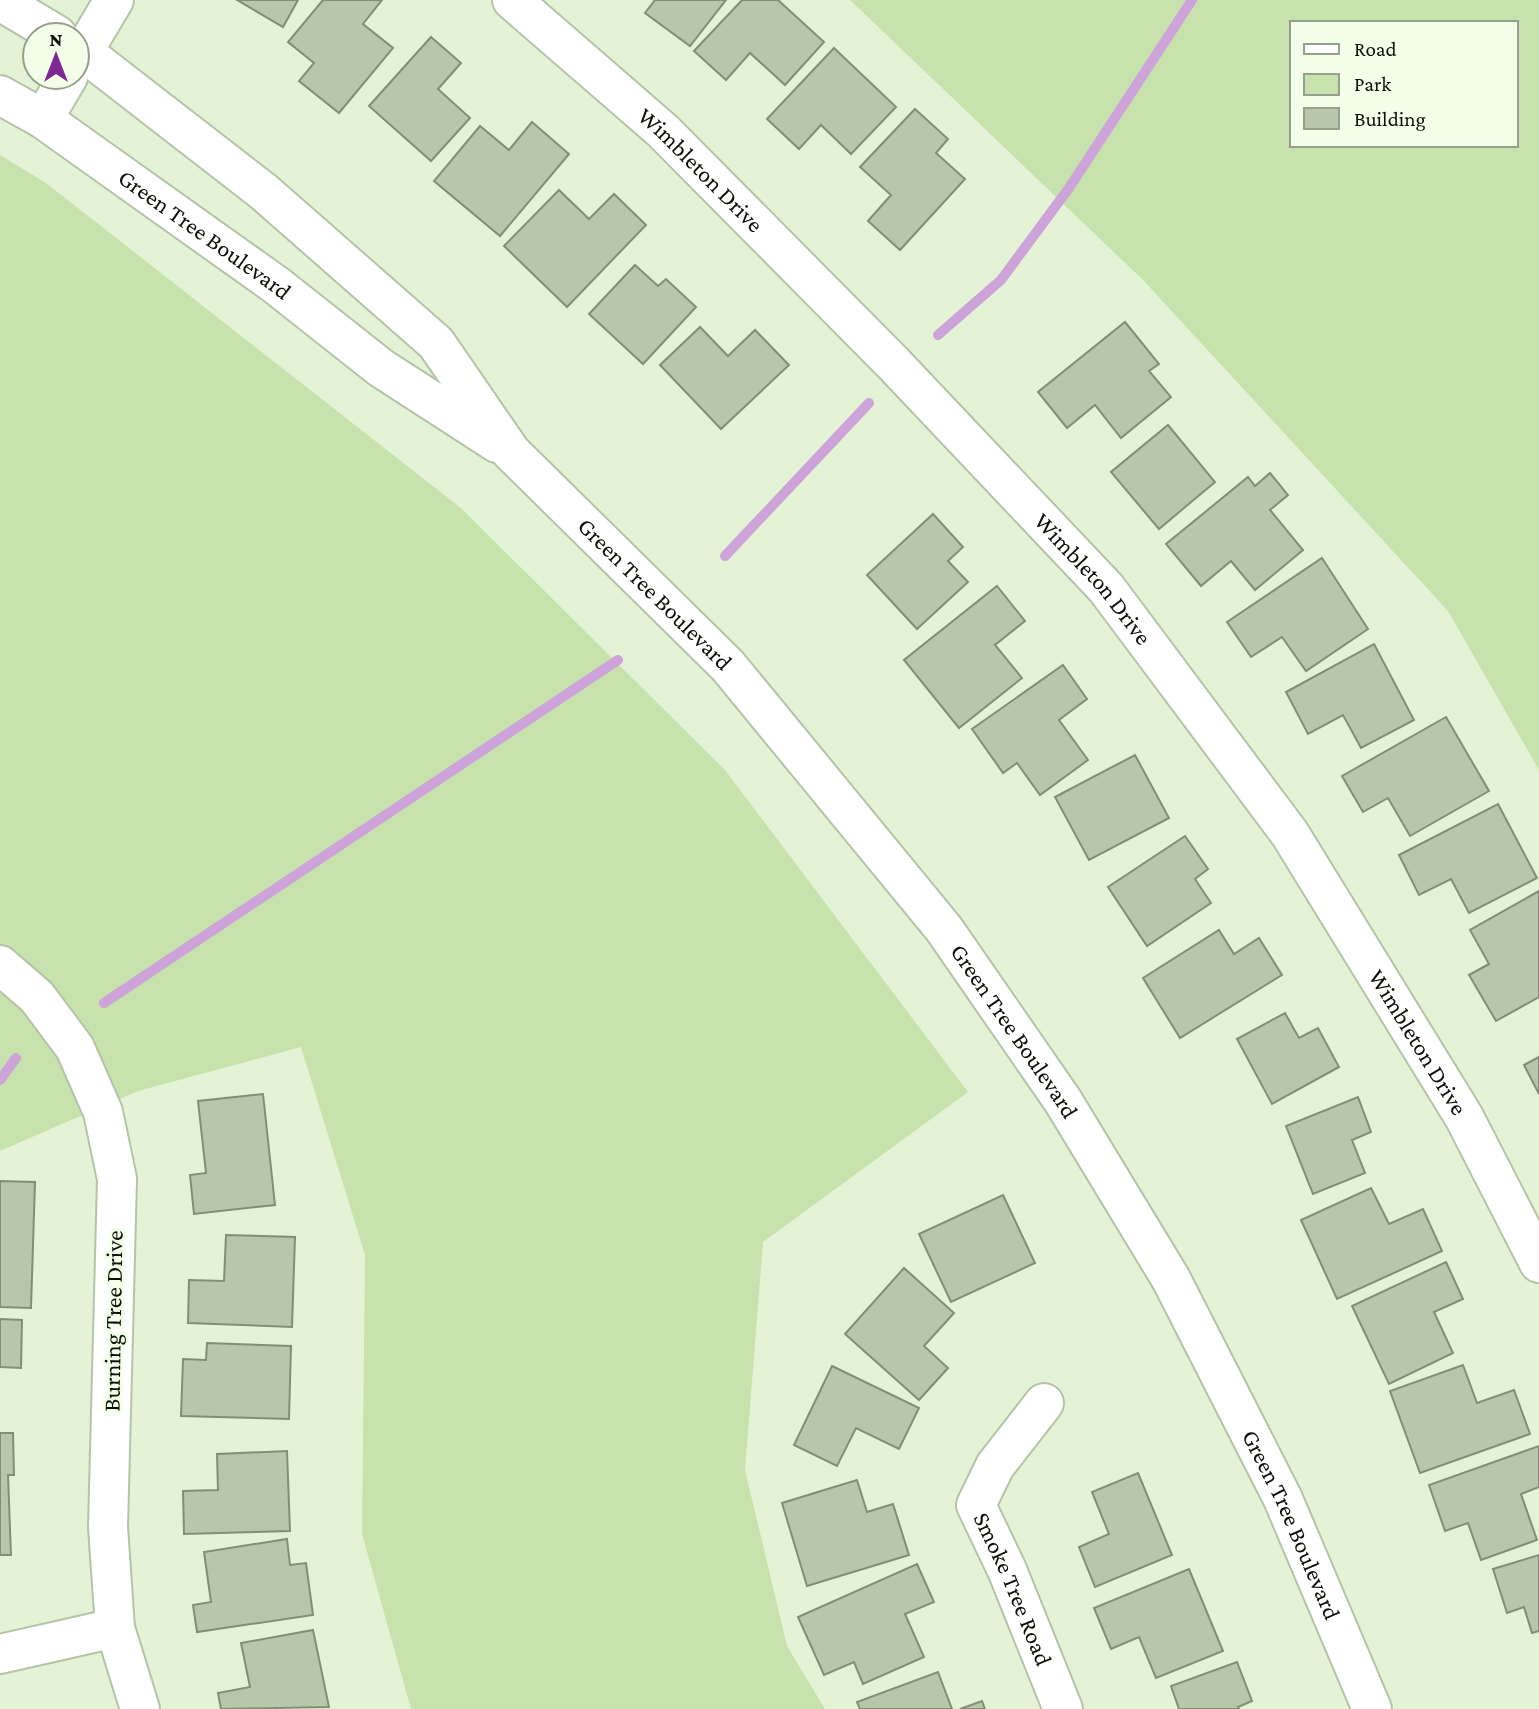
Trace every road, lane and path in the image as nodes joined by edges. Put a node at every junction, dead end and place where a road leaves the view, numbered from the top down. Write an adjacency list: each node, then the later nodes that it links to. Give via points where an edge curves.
1 (114, 0): 5 (street)
2 (512, 0): 12 (street, Wimbleton Drive, via 663,131 893,363 1106,588 1290,834 1464,1117)
3 (0, 1): 4 (street, Green Tree Boulevard)
4 (28, 21)
5 (91, 30)
6 (91, 67): 10 (street, Green Tree Boulevard, via 264,192 436,343)
7 (56, 91): 9 (street)
8 (0, 95): 9 (street, Green Tree Boulevard)
9 (43, 119): 10 (street, Green Tree Boulevard, via 276,285 381,368)
10 (511, 452): 18 (street, Green Tree Boulevard, via 728,666 944,929 1063,1101 1171,1279 1283,1499)
11 (0, 965): 14 (street, Burning Tree Drive, via 37,997 75,1048 103,1112 117,1179 108,1527)
12 (1539, 1263)
13 (1044, 1404): 17 (street, Smoke Tree Road, via 995,1466 976,1505)
14 (115, 1628): 15 (street); 16 (street, Burning Tree Drive)
15 (0, 1654)
16 (141, 1709)
17 (1063, 1709)
18 (1372, 1709)

